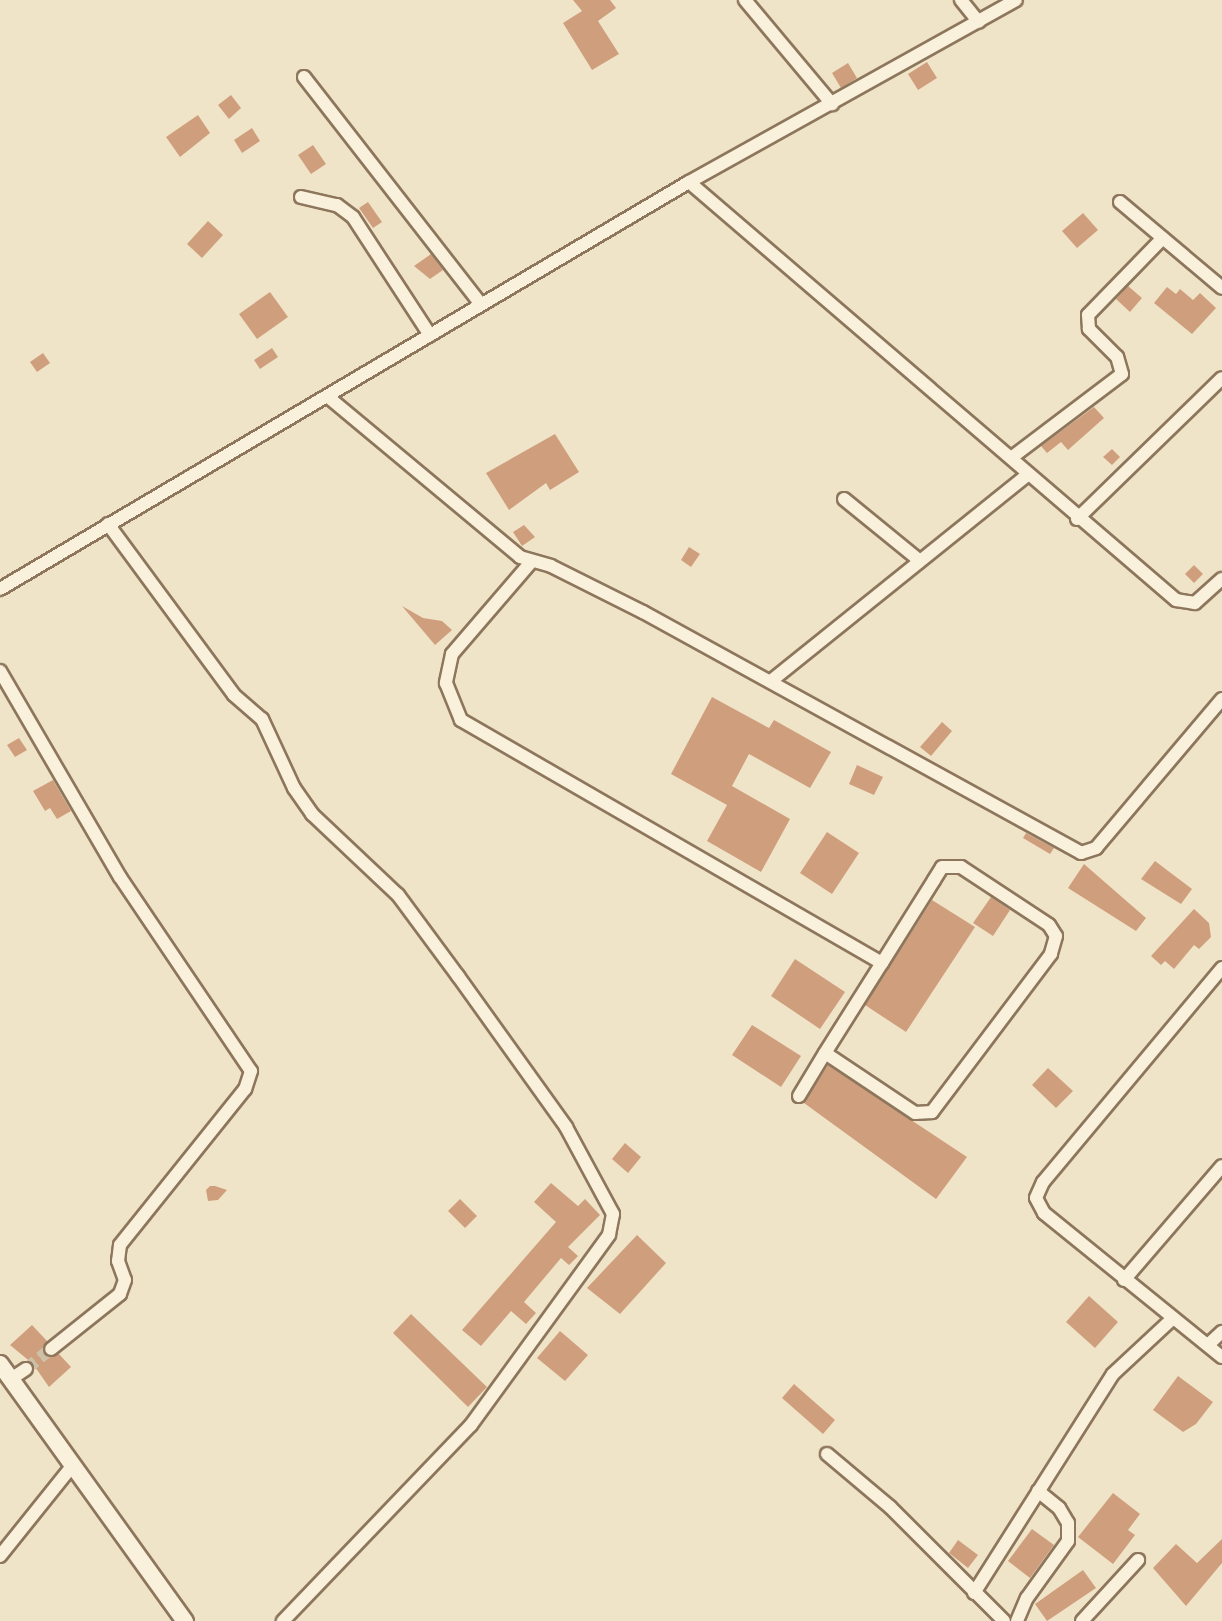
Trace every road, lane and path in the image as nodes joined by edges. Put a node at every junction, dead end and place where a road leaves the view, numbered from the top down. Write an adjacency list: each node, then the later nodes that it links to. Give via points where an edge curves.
1 (745, 0): 6 (street)
2 (961, 0): 4 (street)
3 (1016, 0): 4 (street)
4 (979, 22): 6 (street)
5 (304, 77): 12 (street)
6 (832, 104): 7 (street)
7 (689, 182): 12 (street); 16 (street)
8 (301, 197): 13 (street, via 337,205 353,217)
9 (1120, 202): 10 (street)
10 (1163, 238): 11 (street); 16 (street, via 1088,314 1089,329 1117,357 1122,374)
11 (1222, 288)
12 (481, 304): 13 (street)
13 (430, 335): 15 (street)
14 (1222, 378): 19 (street)
15 (327, 396): 20 (street); 21 (street, via 504,545)
16 (1011, 458): 17 (street)
17 (1028, 474): 19 (street); 22 (street)
18 (844, 499): 22 (street)
19 (1077, 519): 23 (street, via 1186,605 1195,603)
20 (108, 524): 24 (street); 49 (street, via 234,695 262,719 294,788 312,814 398,895 458,976 566,1127 613,1214 609,1235 471,1425)
21 (532, 561): 26 (street, via 643,612); 28 (street, via 452,654 446,683 461,720)
22 (920, 561): 26 (street)
23 (1222, 579)
24 (0, 589)
25 (0, 671): 37 (street, via 120,877 251,1071 245,1089 120,1245 118,1261 125,1280 120,1294)
26 (771, 681): 27 (street, via 1081,853 1096,848)
27 (1222, 699)
28 (882, 963): 30 (street); 30 (street, via 942,867 951,864 1049,925 1056,936 1051,954 932,1112 915,1113)
29 (1222, 968): 33 (street, via 1038,1191 1044,1213)
30 (825, 1053): 31 (street)
31 (799, 1096)
32 (1222, 1166): 33 (street)
33 (1124, 1280): 34 (street)
34 (1171, 1320): 36 (street); 44 (street, via 1113,1374)
35 (1222, 1332): 36 (street)
36 (1209, 1345): 38 (street)
37 (51, 1349)
38 (1222, 1357)
39 (0, 1364): 41 (street)
40 (26, 1369): 41 (street)
41 (11, 1380): 43 (street)
42 (827, 1454): 47 (street, via 890,1507)
43 (74, 1465): 45 (street); 48 (street)
44 (1038, 1491): 47 (street); 51 (street, via 1059,1508 1068,1523 1068,1541 1027,1598)
45 (0, 1556)
46 (1138, 1560): 52 (street)
47 (974, 1593): 50 (street)
48 (185, 1621)
49 (284, 1621)
50 (1004, 1621)
51 (1017, 1621)
52 (1082, 1621)

